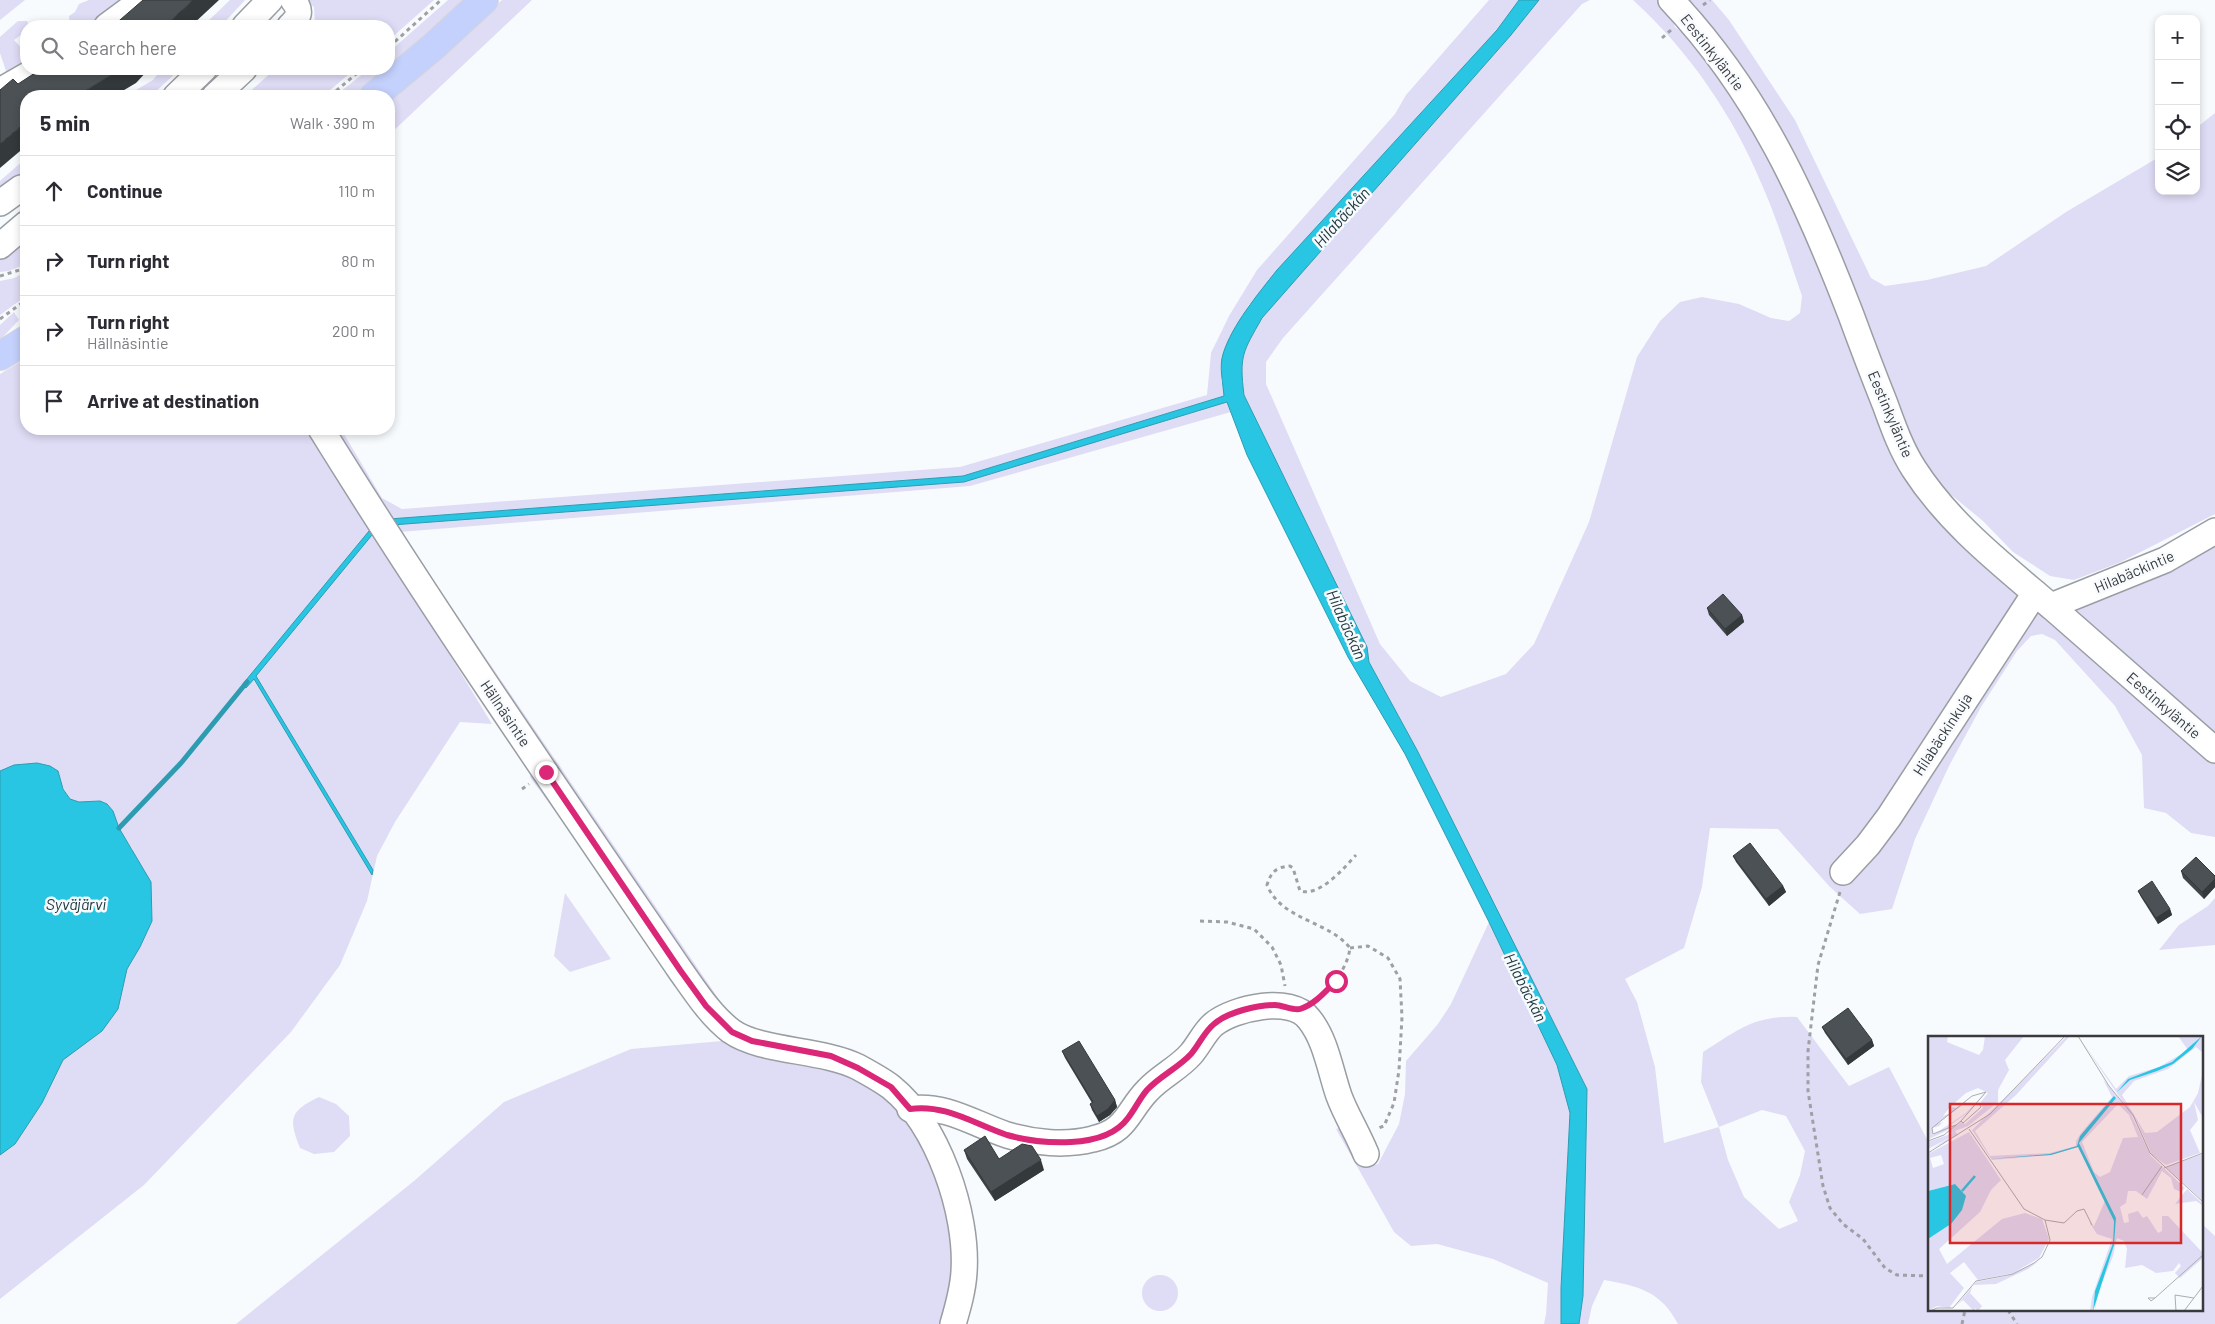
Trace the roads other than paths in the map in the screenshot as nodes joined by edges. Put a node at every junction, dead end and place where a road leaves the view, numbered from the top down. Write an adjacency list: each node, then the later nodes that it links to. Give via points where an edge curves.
1 (139, 0): 6 (street)
2 (270, 0): 7 (street)
3 (293, 0): 8 (street, via 300,12)
4 (484, 0): 14 (main road)
5 (1671, 0): 24 (street, Eestinkyläntie, via 1697,27 1750,100 1774,140 1807,208 1897,436 1914,468 1946,511 1976,542)
6 (116, 20)
7 (251, 20)
8 (296, 20)
9 (28, 75): 15 (street)
10 (198, 75): 12 (street)
11 (237, 75): 13 (street)
12 (182, 90)
13 (221, 90)
14 (381, 90)
15 (0, 92)
16 (20, 189): 17 (street)
17 (0, 203)
18 (20, 229): 19 (street)
19 (0, 246)
20 (20, 344): 21 (main road)
21 (0, 356)
22 (325, 435): 27 (street, Hällnäsintie, via 388,538 706,1006 732,1032 752,1041 831,1056 858,1068 891,1087)
23 (2215, 531): 24 (street, Hilabäckintie, via 2165,560)
24 (2043, 599): 25 (street, Eestinkyläntie); 26 (street, Hilabäckinkuja, via 1889,817)
25 (2215, 750)
26 (1843, 872)
27 (910, 1109): 28 (street, via 926,1107 950,1112 1008,1135 1032,1140 1094,1139 1122,1126 1146,1091 1191,1054 1213,1024 1254,1008 1290,1008 1308,1017 1317,1030 1340,1097); 29 (street, Hällnäsintie, via 936,1144 959,1212 964,1272)
28 (1362, 1145)
29 (953, 1324)

